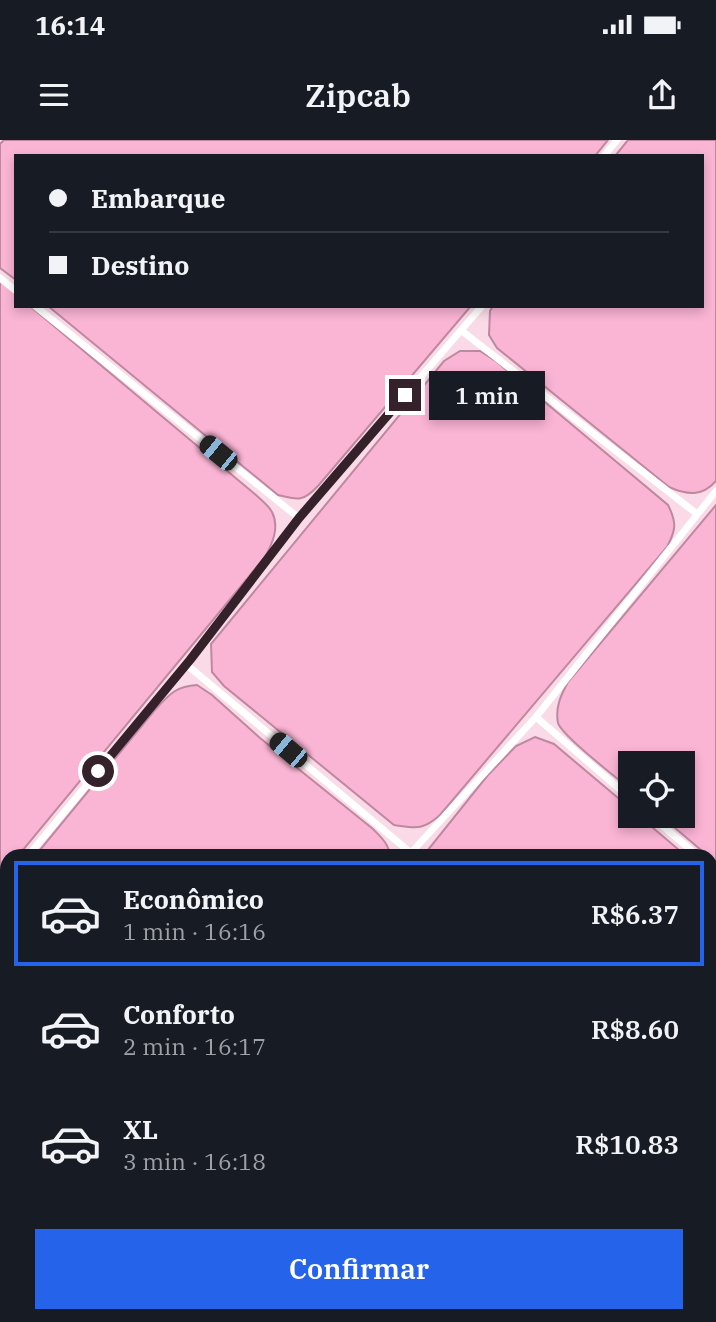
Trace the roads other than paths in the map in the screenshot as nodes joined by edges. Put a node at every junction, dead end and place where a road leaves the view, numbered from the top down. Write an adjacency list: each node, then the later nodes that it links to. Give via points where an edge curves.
1 (617, 140): 2 (lane)
2 (606, 154)
3 (37, 308): 8 (lane)
4 (480, 308): 5 (lane)
5 (462, 331): 7 (lane); 8 (lane)
6 (716, 491): 7 (lane)
7 (697, 514): 10 (lane)
8 (299, 518): 9 (lane)
9 (187, 664): 13 (lane); 14 (lane)
10 (536, 717): 11 (lane); 15 (lane)
11 (618, 787)
12 (665, 828): 16 (lane)
13 (34, 849)
14 (403, 849)
15 (414, 849)
16 (690, 849)

